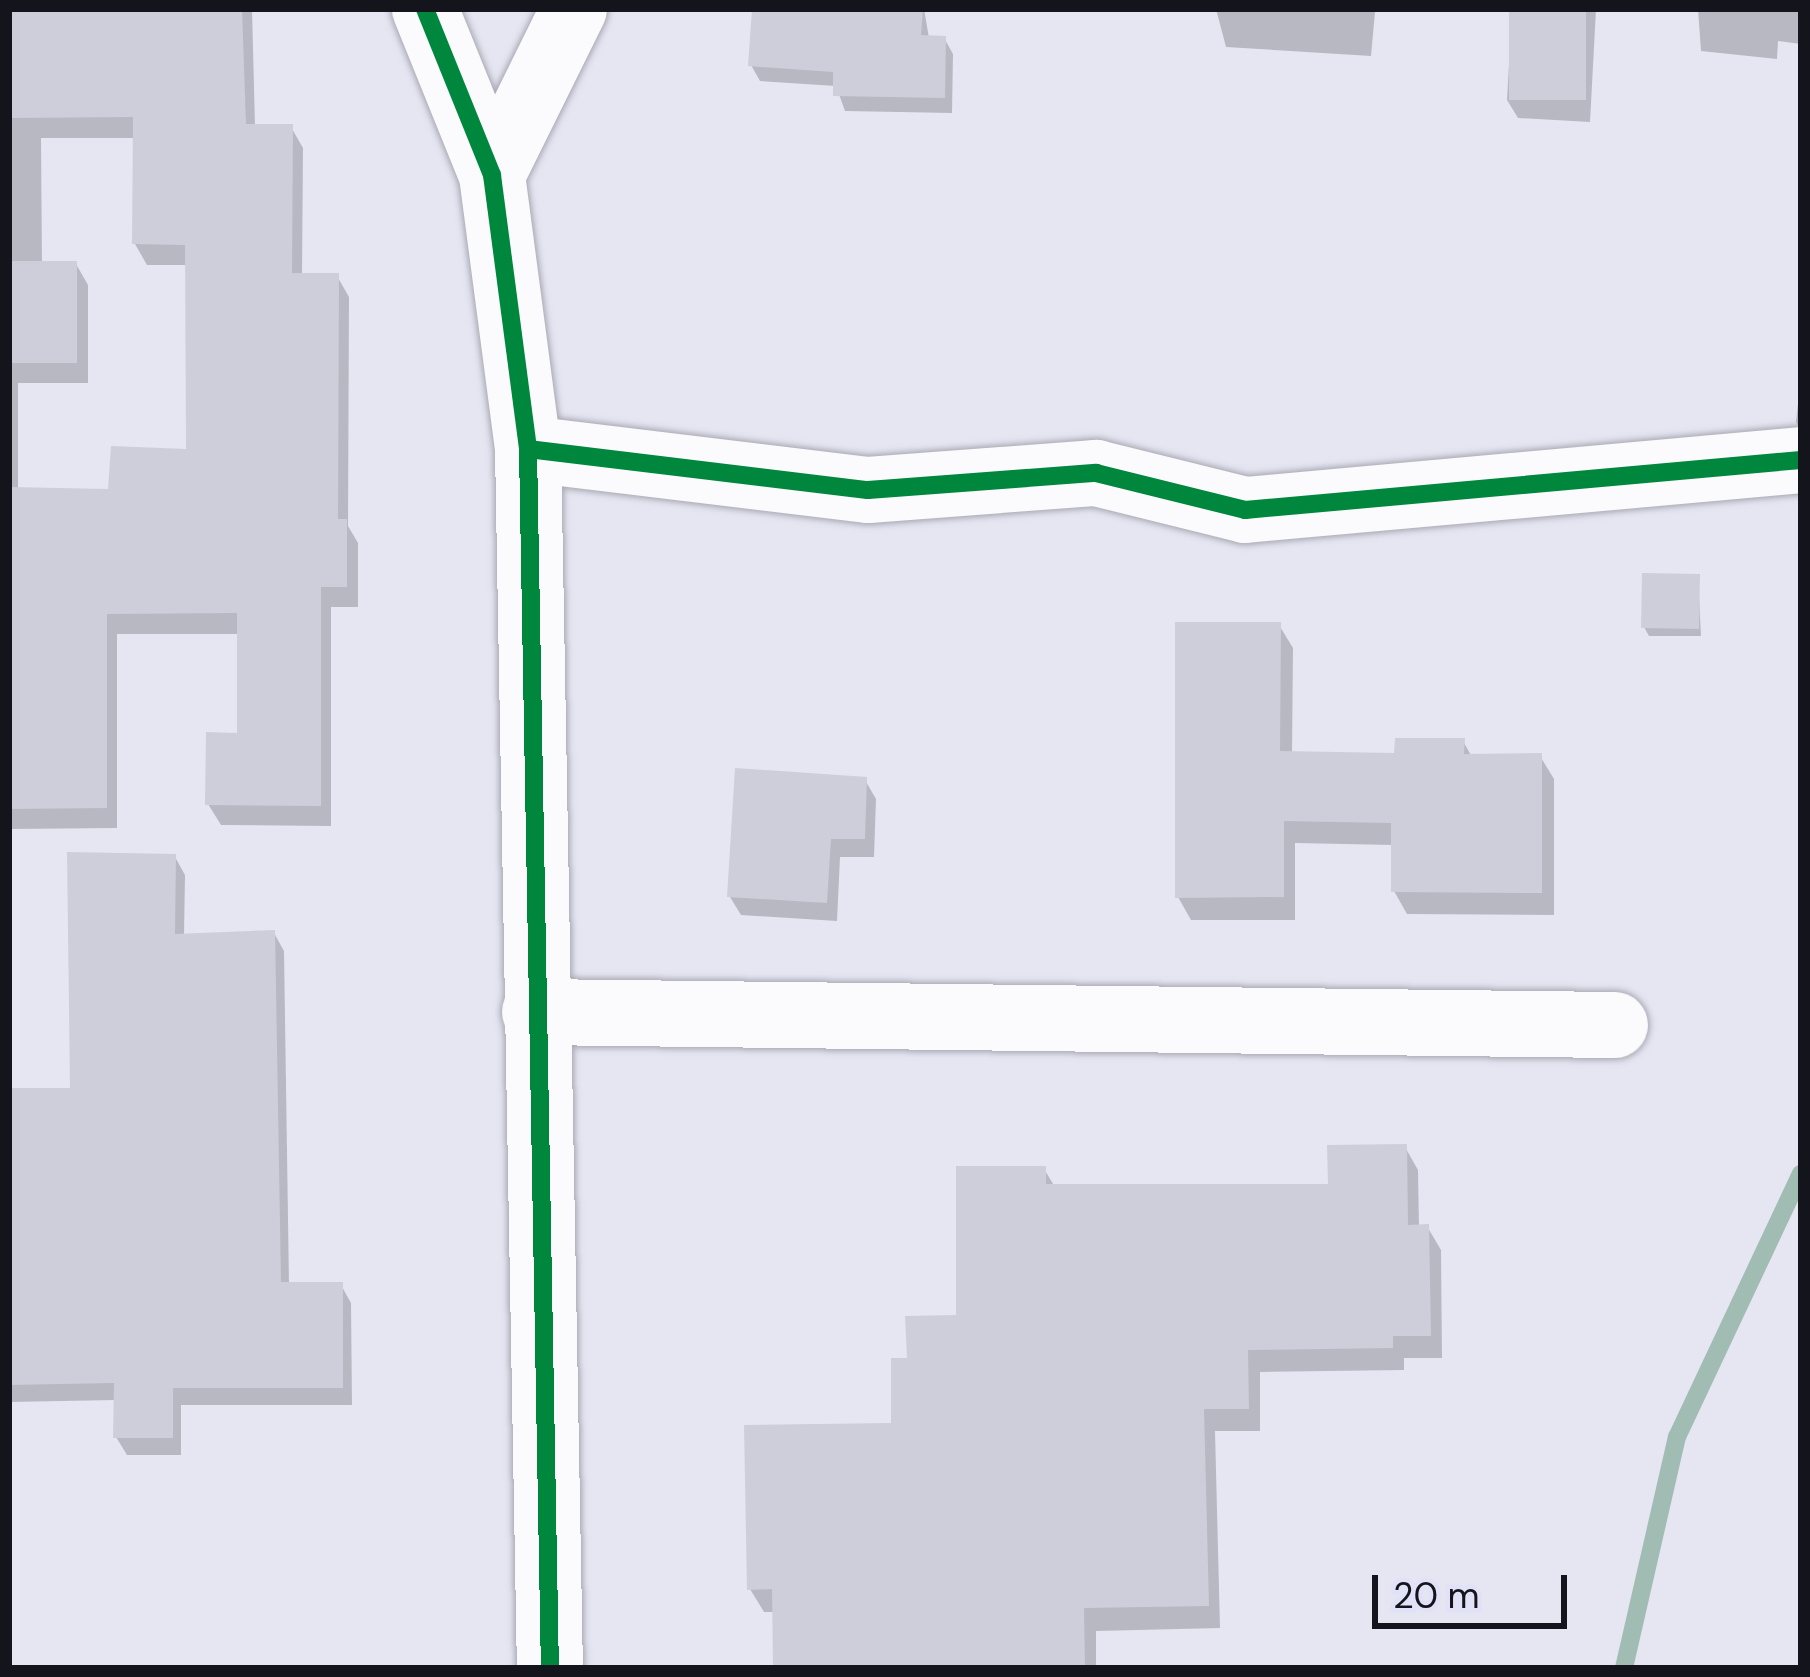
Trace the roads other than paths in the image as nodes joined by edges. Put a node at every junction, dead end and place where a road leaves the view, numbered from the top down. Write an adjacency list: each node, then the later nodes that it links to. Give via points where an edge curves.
1 (425, 9): 3 (street)
2 (574, 9): 3 (street)
3 (491, 175): 4 (street)
4 (528, 449): 5 (street, via 868,490 1096,472 1245,510); 6 (street)
5 (1801, 460)
6 (535, 1012): 7 (street); 8 (street)
7 (1615, 1025)
8 (550, 1668)

